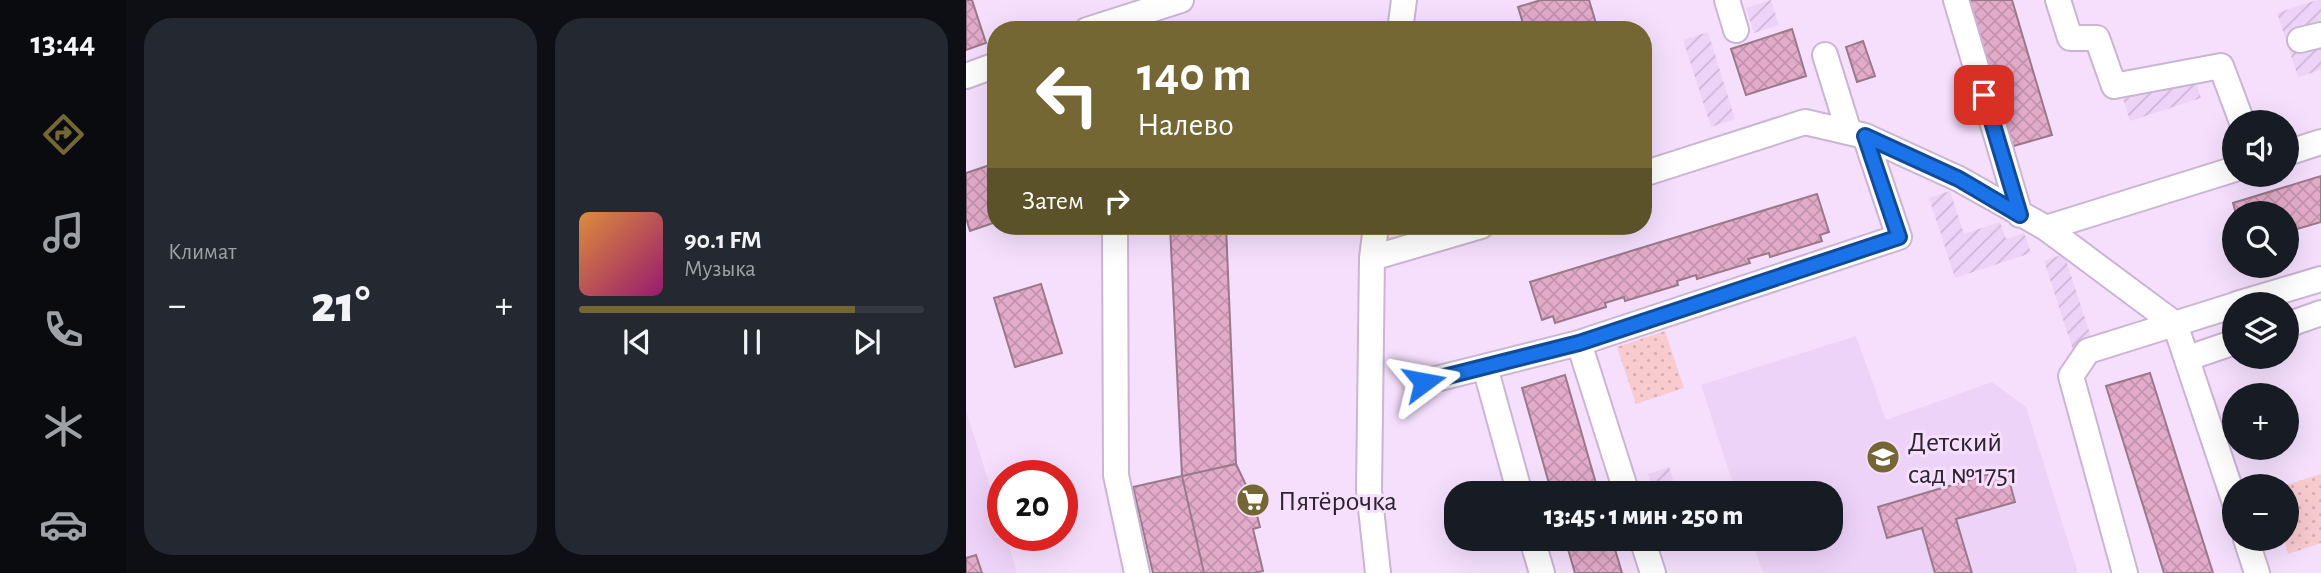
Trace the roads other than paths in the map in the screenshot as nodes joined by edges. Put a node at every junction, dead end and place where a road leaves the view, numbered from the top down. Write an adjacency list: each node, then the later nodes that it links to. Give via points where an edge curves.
1 (1181, 0): 6 (street)
2 (1404, 0): 7 (street)
3 (1727, 0): 8 (street)
4 (1956, 0): 18 (street)
5 (2058, 0): 12 (street, via 2070,38 2097,38 2114,86 2221,66)
6 (1125, 21)
7 (1401, 21)
8 (1736, 30)
9 (1825, 55): 13 (street)
10 (987, 68): 11 (street)
11 (966, 76)
12 (2238, 110)
13 (1857, 134): 16 (street, via 1805,122); 18 (street, via 1959,179); 30 (street, via 1899,237)
14 (2321, 142): 15 (street)
15 (2299, 149)
16 (1652, 171)
17 (2222, 173): 19 (street)
18 (2020, 215): 19 (street)
19 (2046, 228): 29 (street)
20 (1115, 235): 41 (street, via 1116,475)
21 (1375, 235): 23 (street)
22 (1450, 235): 23 (street)
23 (1372, 258): 42 (street, via 1369,490)
24 (2321, 279): 25 (street)
25 (2278, 292)
26 (2222, 309): 29 (street)
27 (2321, 313): 28 (street)
28 (2299, 321)
29 (2175, 324): 32 (street); 45 (street, via 2088,351 2071,376)
30 (1579, 343): 33 (street); 37 (street)
31 (2222, 346): 32 (street)
32 (2188, 358): 35 (street)
33 (1485, 368): 34 (street); 36 (street)
34 (1424, 382)
35 (2226, 474)
36 (1516, 481)
37 (1623, 481)
38 (1536, 551): 43 (street)
39 (1646, 551): 44 (street)
40 (2250, 551): 46 (street)
41 (1137, 573)
42 (1378, 573)
43 (1542, 573)
44 (1653, 573)
45 (2124, 573)
46 (2257, 573)

